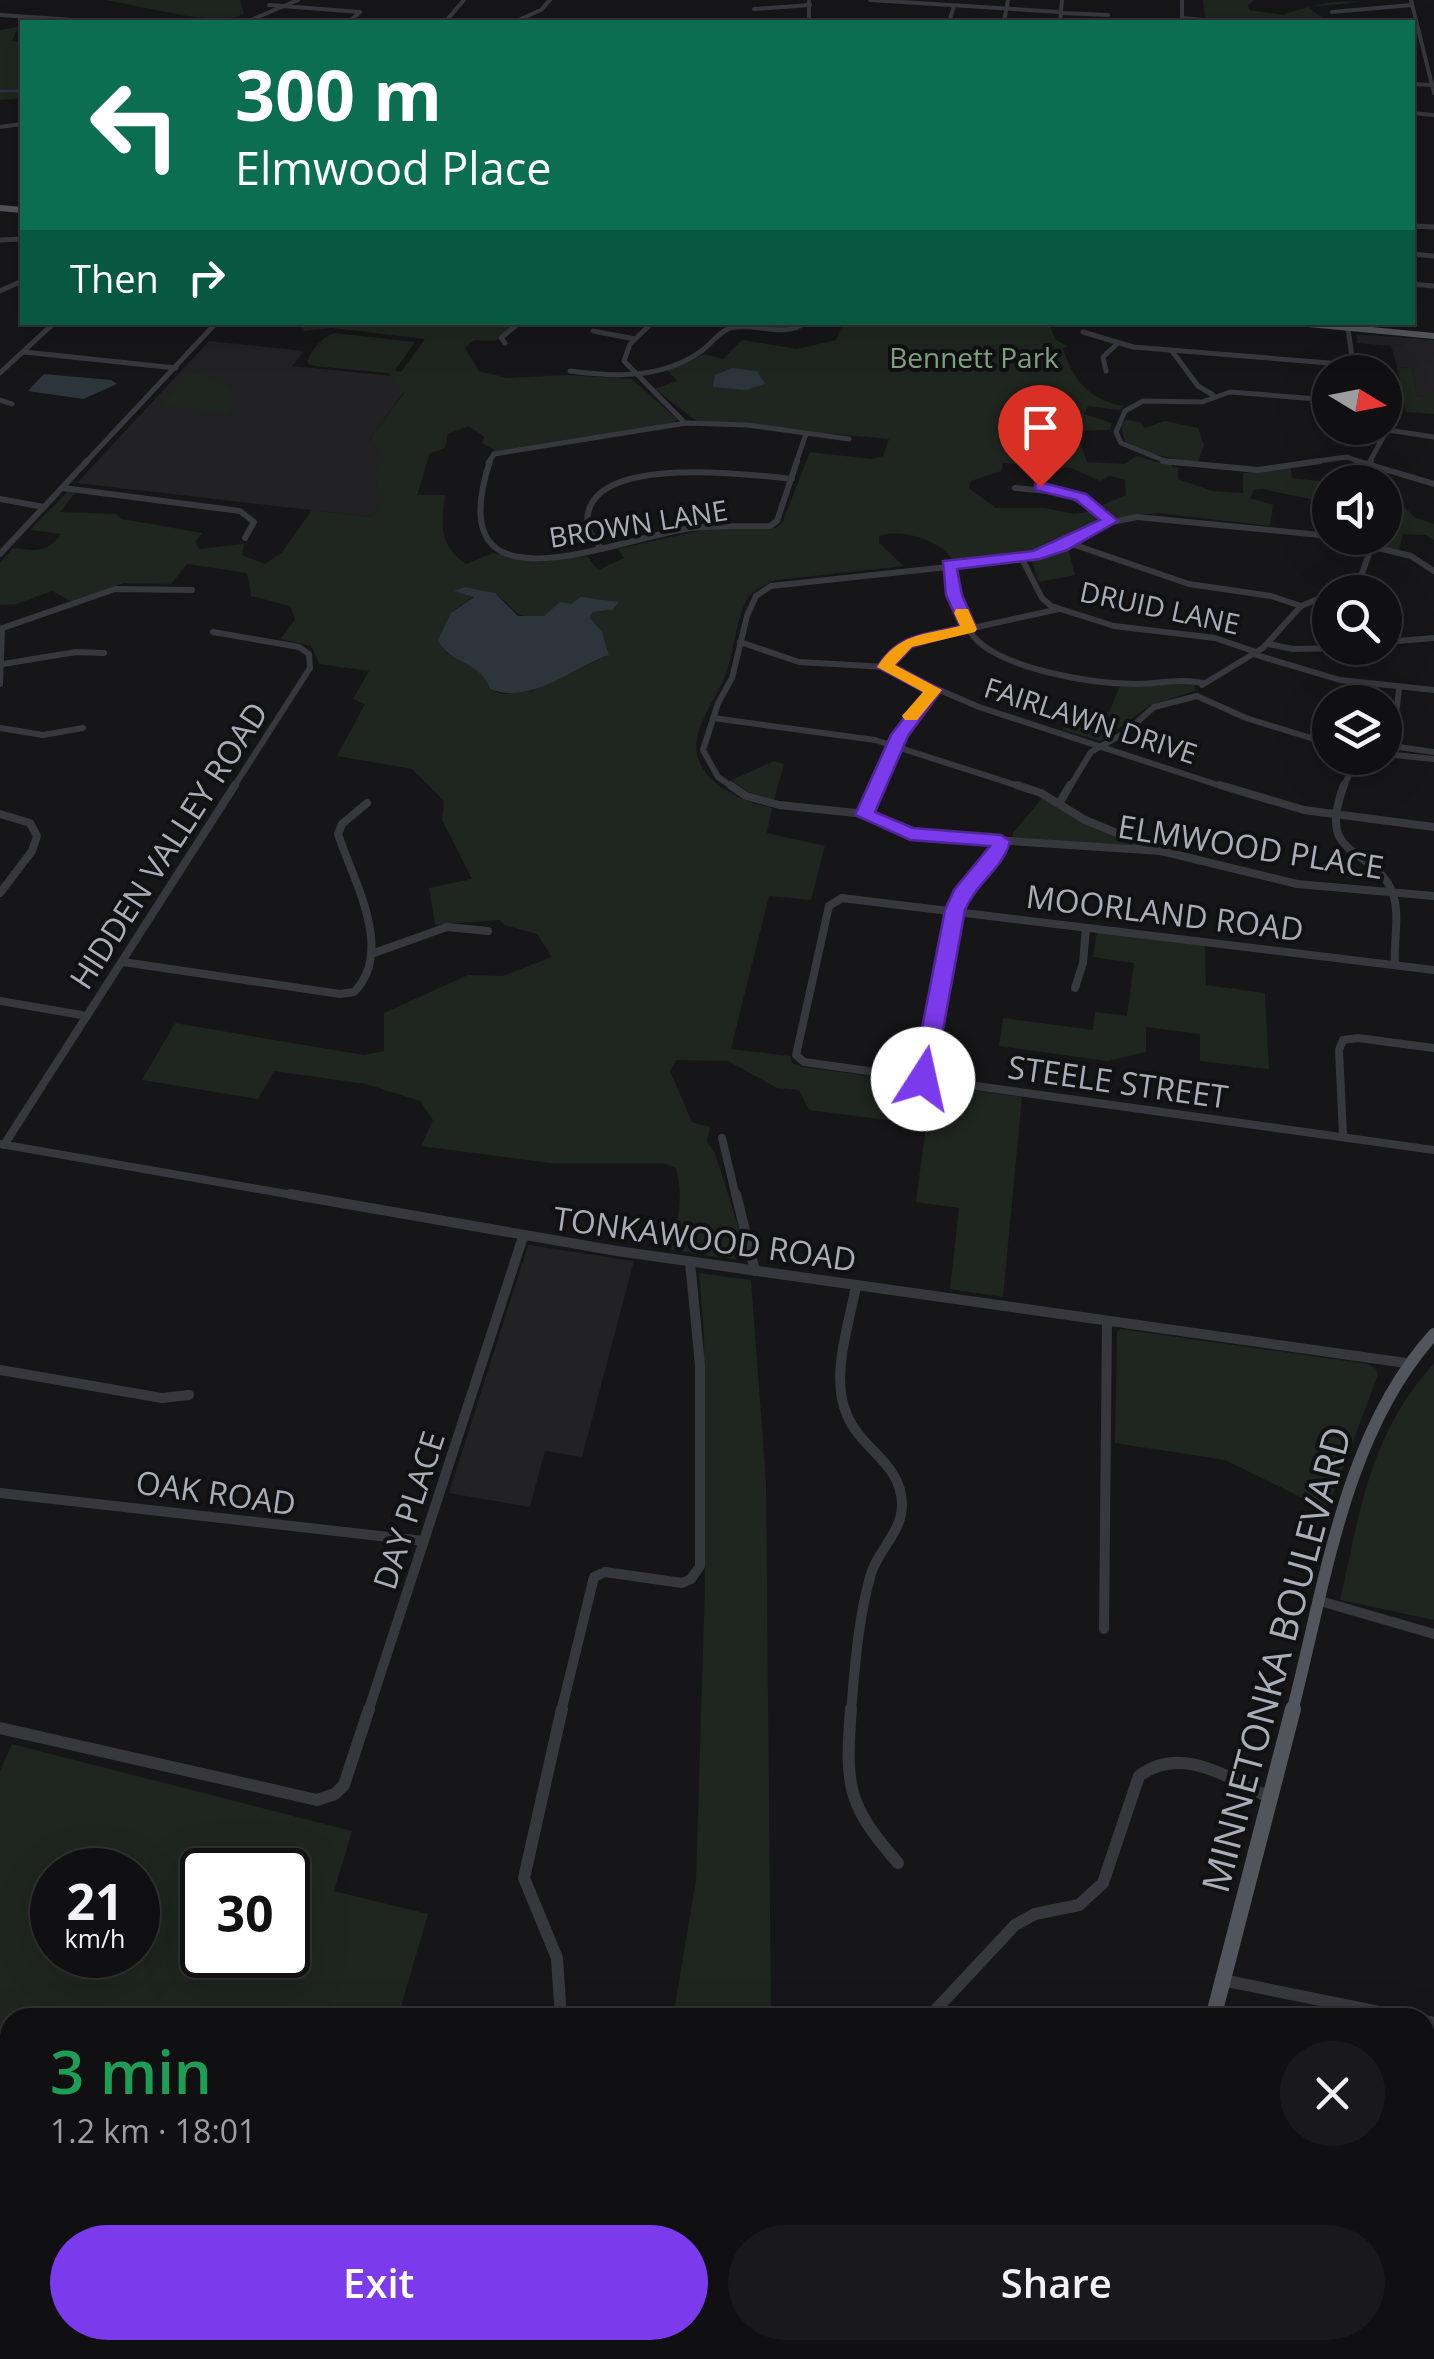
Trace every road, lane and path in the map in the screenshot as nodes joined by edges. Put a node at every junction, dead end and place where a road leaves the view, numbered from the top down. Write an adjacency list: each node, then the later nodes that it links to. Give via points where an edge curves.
1 (298, 0): 12 (street)
2 (464, 0): 22 (street)
3 (550, 0): 23 (street)
4 (870, 0): 10 (street)
5 (1008, 0): 13 (street)
6 (1062, 0): 16 (street)
7 (1182, 0): 26 (street)
8 (809, 2): 14 (street)
9 (1411, 2): 17 (street); 29 (street)
10 (952, 4): 13 (street)
11 (268, 5): 12 (street)
12 (281, 8): 20 (street); 21 (street, via 360,12)
13 (1006, 8): 16 (street); 24 (street)
14 (754, 9)
15 (1, 10): 19 (street)
16 (1061, 12): 18 (street); 25 (street)
17 (1332, 12)
18 (1108, 15)
19 (65, 20)
20 (251, 20)
21 (351, 20)
22 (446, 20)
23 (518, 20)
24 (1004, 20)
25 (1060, 20)
26 (1182, 20): 27 (street)
27 (1214, 20)
28 (1434, 54): 29 (street)
29 (1425, 56): 30 (street); 31 (street)
30 (1415, 57)
31 (1432, 85): 32 (street)
32 (1434, 94)
33 (15, 274): 34 (street)
34 (20, 278)
35 (53, 325): 49 (street)
36 (215, 325): 52 (street)
37 (516, 325): 46 (street, via 501,338)
38 (650, 325): 45 (street)
39 (802, 325): 56 (street, via 729,328 693,357)
40 (1318, 325): 41 (main road)
41 (1348, 328): 44 (main road); 50 (street)
42 (593, 331): 45 (street)
43 (1083, 332): 47 (street)
44 (1432, 335)
45 (635, 338): 56 (street, via 624,356)
46 (504, 343)
47 (1116, 344): 48 (street); 55 (street, via 1103,357)
48 (1172, 351): 51 (street); 57 (street)
49 (24, 352): 52 (street); 53 (street)
50 (1352, 355)
51 (1312, 365)
52 (176, 368): 70 (street)
53 (2, 369)
54 (570, 371): 56 (street)
55 (1106, 371)
56 (635, 376): 61 (street)
57 (1214, 396): 58 (street); 66 (street, via 1138,403 1121,415 1117,436 1133,451 1182,466 1258,470 1347,457)
58 (1312, 398)
59 (0, 400): 60 (street)
60 (12, 404)
61 (685, 424): 63 (street); 79 (street, BROWN LANE, via 492,454 480,521 488,544 538,559)
62 (1402, 432): 64 (street)
63 (806, 434): 65 (street); 68 (street)
64 (1434, 437)
65 (849, 439)
66 (1366, 465)
67 (1402, 475): 69 (street)
68 (792, 480): 75 (street); 79 (street, via 701,471 607,487 587,509 588,530)
69 (1434, 484)
70 (64, 488): 73 (street); 77 (street, via 240,510 254,522)
71 (1015, 488): 74 (street, via 1071,492)
72 (0, 499): 73 (street)
73 (44, 507): 80 (street)
74 (1111, 521): 76 (street, via 1156,516); 78 (street)
75 (770, 526): 79 (street, BROWN LANE, via 691,528)
76 (1312, 535)
77 (246, 538)
78 (1069, 542): 82 (street); 87 (street, via 1190,584)
79 (602, 550)
80 (0, 554)
81 (1402, 554): 84 (street)
82 (1022, 559): 83 (street); 88 (street, DRUID LANE, via 1042,598)
83 (949, 565): 90 (street); 94 (street, via 764,589 753,601)
84 (1434, 571)
85 (192, 590): 89 (street, via 116,589)
86 (1312, 601): 87 (street)
87 (1301, 606): 95 (street)
88 (1060, 609): 90 (street); 98 (street, DRUID LANE, via 1114,626 1224,640)
89 (1, 629): 99 (street)
90 (969, 629): 100 (street, via 906,644); 101 (street, via 986,647 1060,674 1118,683)
91 (213, 632): 134 (street, HIDDEN VALLEY ROAD, via 299,646 309,654 310,668)
92 (1434, 638): 93 (street)
93 (1402, 641)
94 (740, 642): 100 (street, FAIRLAWN DRIVE, via 799,662); 108 (street)
95 (1268, 644): 96 (street, DRUID LANE); 98 (street)
96 (1312, 649)
97 (104, 653): 99 (street)
98 (1255, 653): 101 (street); 103 (street, DRUID LANE, via 1317,675)
99 (3, 664): 102 (street)
100 (886, 667): 105 (street, FAIRLAWN DRIVE)
101 (1203, 683): 107 (street)
102 (0, 684)
103 (1376, 685)
104 (1402, 689): 106 (street, DRUID LANE)
105 (934, 690): 112 (street, FAIRLAWN DRIVE); 113 (street)
106 (1434, 690)
107 (1197, 696): 111 (street); 112 (street, via 1154,707)
108 (713, 718): 113 (street); 123 (street, ELMWOOD PLACE, via 705,759 738,792 779,806)
109 (0, 728): 110 (street, via 44,735)
110 (84, 728)
111 (1312, 738)
112 (1104, 745): 119 (street, via 1086,760); 122 (street, FAIRLAWN DRIVE, via 1255,797)
113 (894, 746): 119 (street); 123 (street)
114 (1402, 747): 115 (street)
115 (1434, 752)
116 (1402, 756): 117 (street)
117 (1434, 759)
118 (1351, 775): 122 (street)
119 (1060, 802): 126 (street, via 1085,820)
120 (367, 803): 133 (street, via 338,834)
121 (0, 814): 127 (street, via 30,824 37,836)
122 (1335, 814): 124 (street, FAIRLAWN DRIVE); 128 (street, via 1344,846)
123 (864, 815): 125 (street, ELMWOOD PLACE, via 910,834)
124 (1434, 826)
125 (1001, 841): 126 (street, ELMWOOD PLACE); 130 (street)
126 (1161, 851): 128 (street, ELMWOOD PLACE, via 1297,884)
127 (0, 893)
128 (1392, 893): 129 (street, ELMWOOD PLACE); 135 (street)
129 (1434, 896)
130 (955, 910): 131 (street, MOORLAND ROAD); 141 (street, MOORLAND ROAD, via 832,901); 142 (street)
131 (1086, 928): 135 (street, MOORLAND ROAD); 137 (street)
132 (488, 930): 133 (street, via 447,927)
133 (374, 953): 134 (street, via 354,992 340,994)
134 (123, 962): 139 (street, HIDDEN VALLEY ROAD)
135 (1395, 965): 136 (street, MOORLAND ROAD)
136 (1434, 970)
137 (1075, 988)
138 (0, 1001): 139 (street)
139 (88, 1016): 145 (street, HIDDEN VALLEY ROAD)
140 (1434, 1048): 143 (street, via 1343,1040)
141 (796, 1058): 142 (street, STEELE STREET)
142 (923, 1079): 143 (street, STEELE STREET)
143 (1343, 1136): 146 (street, STEELE STREET)
144 (722, 1138): 149 (street)
145 (2, 1144): 147 (street, TONKAWOOD ROAD)
146 (1434, 1150)
147 (522, 1237): 148 (street, TONKAWOOD ROAD); 157 (street, DAY PLACE)
148 (690, 1262): 149 (street, TONKAWOOD ROAD); 165 (street, via 700,1365 700,1566 682,1583 605,1572 594,1577 524,1878 556,1958)
149 (755, 1271): 150 (street, TONKAWOOD ROAD)
150 (856, 1286): 151 (street, TONKAWOOD ROAD); 163 (street, via 844,1410 894,1471 902,1502 896,1534 868,1586 847,1778 860,1816)
151 (1107, 1322): 153 (street, TONKAWOOD ROAD); 159 (street)
152 (1434, 1334): 153 (main road, MINNETONKA BOULEVARD)
153 (1406, 1363): 158 (main road, MINNETONKA BOULEVARD, via 1381,1402 1352,1480)
154 (0, 1370): 155 (street, via 162,1398)
155 (190, 1395)
156 (0, 1493): 157 (street, OAK ROAD)
157 (424, 1541): 161 (street, DAY PLACE, via 348,1778 335,1794 317,1800)
158 (1320, 1601): 160 (street); 162 (main road, MINNETONKA BOULEVARD)
159 (1104, 1629)
160 (1434, 1634)
161 (0, 1728)
162 (1269, 1797): 164 (main road, MINNETONKA BOULEVARD); 166 (street, via 1182,1760 1158,1761 1139,1776 1103,1883 1079,1905 1014,1925)
163 (898, 1863)
164 (1222, 1980): 167 (main road, MINNETONKA BOULEVARD); 168 (street)
165 (560, 2008)
166 (937, 2008)
167 (1215, 2008)
168 (1360, 2008)

